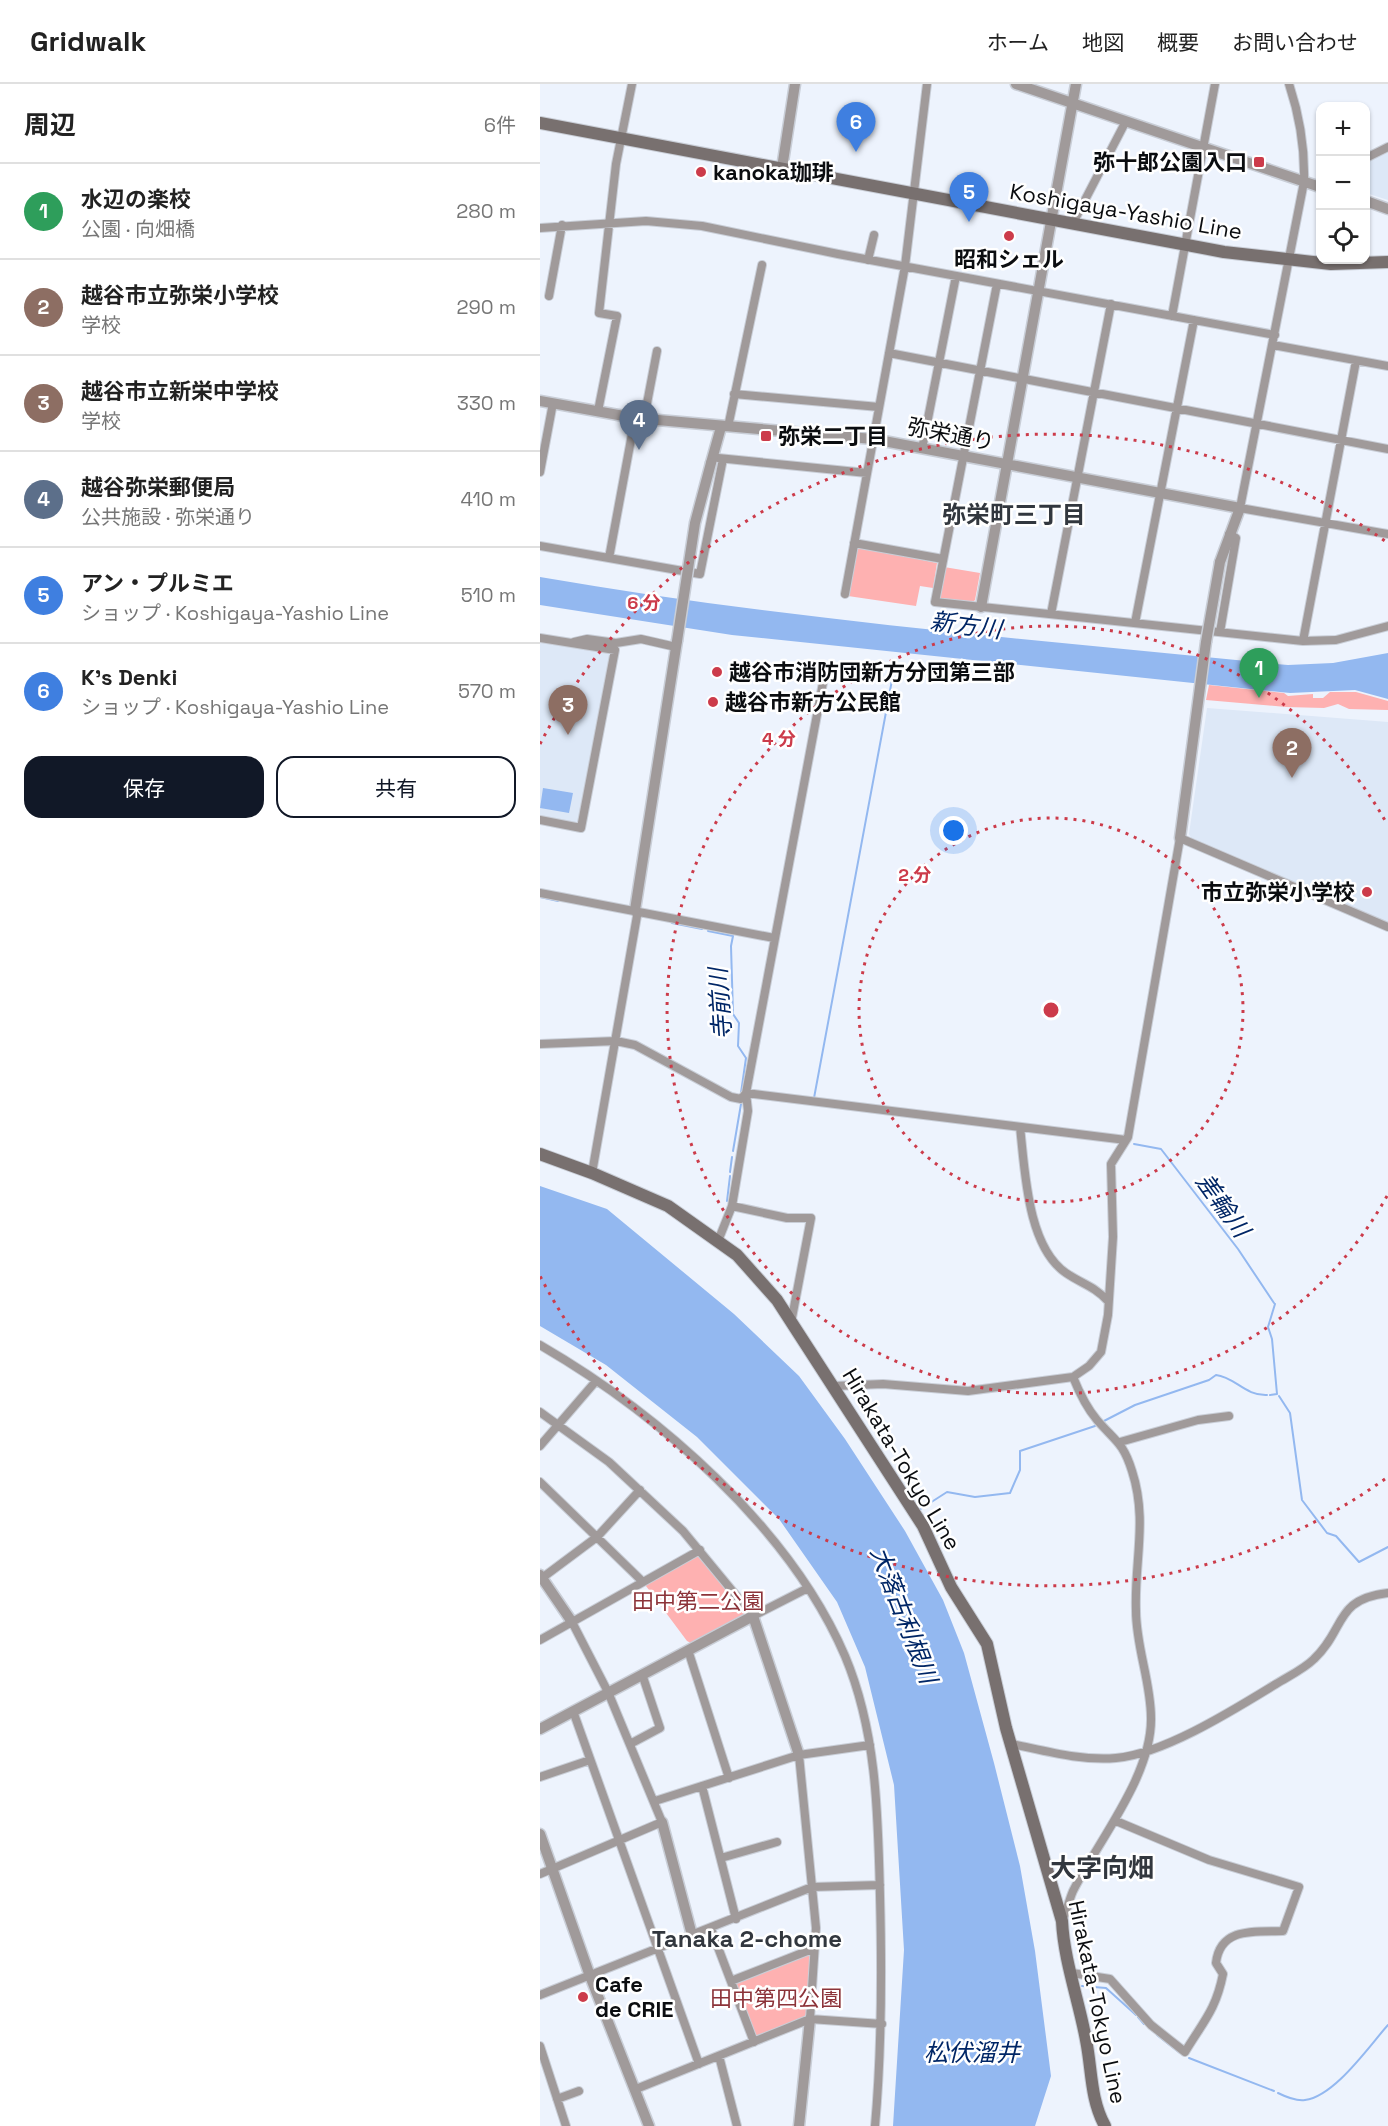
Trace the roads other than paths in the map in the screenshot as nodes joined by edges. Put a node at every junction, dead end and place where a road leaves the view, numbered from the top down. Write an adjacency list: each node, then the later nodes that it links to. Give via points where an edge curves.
1 (632, 84): 11 (street)
2 (795, 84): 15 (street)
3 (927, 84): 18 (street)
4 (1016, 84): 8 (street)
5 (1076, 84): 8 (street, 弥栄通り)
6 (1215, 84): 13 (street)
7 (1288, 84): 16 (street, via 1304,140)
8 (1072, 103): 9 (street); 21 (street, 弥栄通り)
9 (1126, 121): 13 (street); 22 (street)
10 (540, 123): 11 (main road, Koshigaya-Yashio Line)
11 (622, 138): 15 (main road, Koshigaya-Yashio Line); 23 (street)
12 (1388, 147): 14 (street)
13 (1205, 148): 16 (street); 27 (street)
14 (1369, 156)
15 (782, 168): 18 (main road, Koshigaya-Yashio Line)
16 (1304, 182): 17 (street); 29 (street)
17 (1316, 184)
18 (914, 193): 21 (main road, Koshigaya-Yashio Line); 32 (street)
19 (1370, 203): 20 (street)
20 (1388, 209)
21 (1052, 219): 22 (main road, Koshigaya-Yashio Line); 35 (street, 弥栄通り)
22 (1074, 223): 27 (main road, Koshigaya-Yashio Line)
23 (610, 224): 24 (street); 28 (street, via 646,221 702,226); 55 (street, via 599,313 617,316)
24 (562, 225): 25 (street); 36 (street)
25 (540, 228)
26 (874, 235): 28 (street)
27 (1186, 245): 29 (main road, Koshigaya-Yashio Line); 38 (street)
28 (868, 260): 32 (street)
29 (1288, 261): 30 (main road, Koshigaya-Yashio Line); 40 (street)
30 (1388, 262)
31 (762, 265): 50 (street)
32 (905, 266): 33 (street); 43 (street)
33 (956, 276): 34 (street); 45 (street)
34 (998, 284): 35 (street); 47 (street)
35 (1039, 291): 37 (street); 48 (street, 弥栄通り)
36 (549, 296)
37 (1111, 304): 38 (street); 49 (street)
38 (1173, 316): 39 (street)
39 (1194, 320): 40 (street); 54 (street)
40 (1275, 335): 41 (street)
41 (1274, 345): 44 (street); 57 (street)
42 (657, 351): 56 (street)
43 (889, 353): 45 (street); 53 (street)
44 (1356, 361): 46 (street); 60 (street)
45 (939, 363): 47 (street); 61 (street)
46 (1388, 366)
47 (980, 370): 48 (street); 63 (street)
48 (1023, 379): 49 (street); 65 (street, 弥栄通り)
49 (1094, 392): 54 (street); 68 (street)
50 (734, 394): 53 (street); 58 (street)
51 (540, 401): 52 (street, 弥栄通り)
52 (553, 403): 55 (street, 弥栄通り); 66 (street)
53 (879, 407): 59 (street)
54 (1176, 408): 57 (street); 69 (street)
55 (598, 411): 56 (street, 弥栄通り)
56 (640, 418): 58 (street, 弥栄通り); 76 (street)
57 (1258, 424): 60 (street); 70 (street)
58 (725, 427): 59 (street, 弥栄通り); 64 (street)
59 (873, 439): 61 (street, 弥栄通り); 67 (street)
60 (1341, 440): 62 (street); 71 (street)
61 (922, 449): 63 (street, 弥栄通り)
62 (1388, 449)
63 (963, 456): 65 (street, 弥栄通り); 77 (street)
64 (715, 460): 67 (street); 76 (street, via 700,574); 87 (street, bridge, via 695,523)
65 (1007, 465): 68 (street); 79 (street)
66 (540, 472)
67 (867, 473): 74 (street)
68 (1078, 478): 69 (street); 80 (street)
69 (1160, 493): 70 (street); 81 (street)
70 (1240, 508): 71 (street); 72 (street)
71 (1325, 523): 73 (street); 85 (street)
72 (1229, 534): 83 (street, via 1236,538); 90 (street, bridge, via 1206,642)
73 (1388, 534)
74 (854, 543): 77 (street); 78 (street)
75 (540, 546): 76 (street)
76 (609, 558)
77 (943, 559): 79 (street, via 935,602)
78 (845, 594)
79 (981, 607): 80 (street)
80 (1051, 614): 81 (street)
81 (1135, 623): 83 (street)
82 (1388, 626): 85 (street, via 1336,640)
83 (1220, 632): 85 (street)
84 (540, 638): 86 (street)
85 (1303, 640)
86 (569, 642): 87 (street, via 641,639); 89 (street, via 615,650 581,828)
87 (677, 644): 92 (street)
88 (825, 672): 94 (street)
89 (540, 820)
90 (1180, 838): 93 (street); 99 (street)
91 (540, 893): 92 (street)
92 (635, 910): 94 (street); 95 (street)
93 (1388, 927)
94 (774, 938): 97 (street)
95 (616, 1041): 96 (street); 97 (street, via 635,1045 731,1097 741,1099); 101 (street)
96 (540, 1044)
97 (746, 1094): 98 (street); 102 (street, via 748,1111)
98 (1020, 1127): 99 (street); 104 (street, via 1030,1209 1043,1241 1066,1273 1096,1288)
99 (1126, 1140): 104 (street, via 1111,1164 1113,1237)
100 (540, 1154): 101 (main road, Hirakata-Tokyo Line)
101 (592, 1173): 103 (main road, Hirakata-Tokyo Line, via 668,1206)
102 (732, 1206): 103 (street); 105 (street, via 787,1218 812,1218)
103 (718, 1240): 105 (main road, Hirakata-Tokyo Line, via 758,1277)
104 (1108, 1301): 107 (street, via 1101,1352)
105 (791, 1323): 109 (main road, Hirakata-Tokyo Line)
106 (540, 1345): 108 (street)
107 (1073, 1377): 109 (street, via 968,1391 883,1384); 113 (street, via 1097,1420)
108 (596, 1381): 112 (street); 121 (street, via 650,1419 709,1472 770,1536)
109 (834, 1386): 132 (main road, Hirakata-Tokyo Line, via 923,1526 951,1587 980,1630 995,1672)
110 (540, 1412): 112 (street)
111 (1228, 1416): 113 (street, via 1198,1420)
112 (558, 1426): 114 (street); 116 (street)
113 (1120, 1442): 134 (street, via 1133,1472 1142,1523 1136,1610 1152,1716)
114 (540, 1446)
115 (540, 1482): 117 (street)
116 (640, 1490): 117 (street); 118 (street)
117 (597, 1537): 119 (street); 120 (street)
118 (700, 1550): 120 (street); 123 (street)
119 (541, 1576): 124 (street)
120 (643, 1581): 124 (street)
121 (808, 1588): 123 (street); 133 (street, via 845,1658)
122 (1388, 1593): 134 (street, via 1372,1594 1353,1603 1322,1651 1308,1664 1244,1704)
123 (753, 1616): 126 (street); 135 (street)
124 (573, 1622): 125 (street); 128 (street)
125 (540, 1640)
126 (688, 1650): 127 (street); 138 (street)
127 (642, 1674): 128 (street); 131 (street, via 660,1728)
128 (608, 1692): 129 (street); 131 (street)
129 (573, 1711): 130 (street); 136 (street)
130 (540, 1729)
131 (630, 1744): 140 (street)
132 (1012, 1744): 134 (street, via 1089,1758 1118,1758); 152 (main road, Hirakata-Tokyo Line)
133 (870, 1745): 135 (street); 149 (street, via 878,1806)
134 (1146, 1752): 141 (street)
135 (799, 1755): 138 (street); 150 (street)
136 (590, 1760): 137 (street); 144 (street)
137 (540, 1778)
138 (729, 1778): 139 (street)
139 (702, 1786): 140 (street); 146 (street)
140 (655, 1801): 142 (street)
141 (1116, 1821): 152 (street, via 1073,1891); 157 (street, via 1209,1860 1299,1887 1283,1931 1245,1931 1233,1935 1221,1948 1216,1963 1223,1974 1220,1991 1211,2015 1185,2052 1151,2025 1110,1979)
142 (662, 1822): 144 (street); 154 (street)
143 (540, 1834): 147 (street)
144 (619, 1840): 147 (street); 156 (street)
145 (777, 1842): 146 (street)
146 (721, 1858): 151 (street)
147 (553, 1868): 148 (street); 158 (street)
148 (540, 1874)
149 (880, 1885): 150 (street); 162 (street)
150 (812, 1887): 151 (street); 155 (street)
151 (736, 1918): 153 (street)
152 (1062, 1921): 157 (main road, Hirakata-Tokyo Line)
153 (711, 1929): 154 (street); 159 (street)
154 (692, 1935): 156 (street)
155 (815, 1948): 159 (street); 161 (street)
156 (659, 1949): 158 (street); 166 (street)
157 (1072, 1973): 171 (main road, Hirakata-Tokyo Line)
158 (590, 1976): 160 (street); 168 (street)
159 (731, 1981): 163 (street)
160 (540, 1995)
161 (810, 2019): 162 (street); 163 (street); 175 (street)
162 (882, 2024): 176 (street)
163 (754, 2042): 165 (street)
164 (540, 2046): 167 (street)
165 (719, 2056): 166 (street); 174 (street)
166 (699, 2064): 168 (street)
167 (543, 2066): 170 (street)
168 (636, 2089): 173 (street)
169 (579, 2091): 170 (street)
170 (557, 2099): 172 (street)
171 (1097, 2113): 177 (street); 178 (main road, Hirakata-Tokyo Line)
172 (566, 2126)
173 (649, 2126)
174 (737, 2126)
175 (799, 2126)
176 (875, 2126)
177 (1096, 2126)
178 (1105, 2126)

